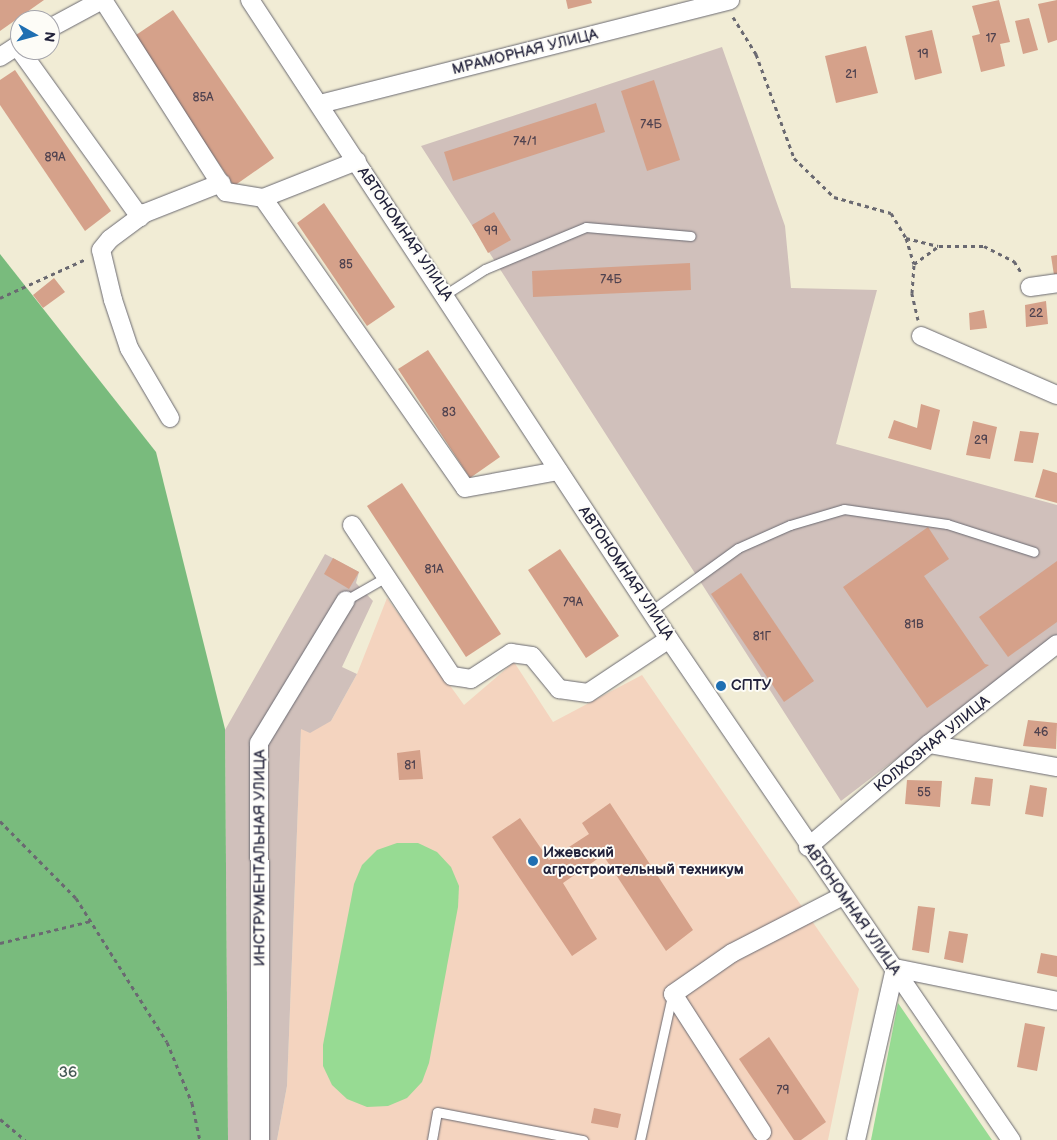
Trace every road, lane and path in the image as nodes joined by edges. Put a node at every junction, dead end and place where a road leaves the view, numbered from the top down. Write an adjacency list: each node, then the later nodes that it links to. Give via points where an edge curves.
1 (102, 0): 4 (street); 8 (street)
2 (250, 0): 6 (street, АВТОНОМНАЯ УЛИЦА)
3 (728, 1): 6 (street, МРАМОРНАЯ УЛИЦА); 12 (path, via 756,54 794,158 834,197 891,213)
4 (60, 23)
5 (30, 60): 10 (street)
6 (320, 104): 7 (street, АВТОНОМНАЯ УЛИЦА)
7 (357, 161): 9 (street); 18 (street, АВТОНОМНАЯ УЛИЦА)
8 (221, 184): 9 (street, via 226,192); 10 (street)
9 (263, 198): 23 (street, via 465,488)
10 (140, 217): 14 (street, via 110,239)
11 (691, 236): 18 (lane, via 586,227 485,269)
12 (906, 238): 13 (path); 15 (path)
13 (939, 246): 15 (path); 17 (path, via 984,246 1014,262)
14 (102, 250): 19 (path); 22 (street, via 113,300 129,348)
15 (914, 264): 20 (path, via 912,293)
16 (1057, 283): 17 (street)
17 (1030, 287)
18 (446, 294): 23 (street, АВТОНОМНАЯ УЛИЦА)
19 (0, 298)
20 (922, 336): 21 (street)
21 (1057, 396)
22 (170, 418)
23 (558, 471): 28 (street, АВТОНОМНАЯ УЛИЦА)
24 (352, 526): 26 (street)
25 (1034, 552): 28 (lane, via 947,524 844,509 790,525 738,548)
26 (386, 577): 27 (lane); 29 (street, via 452,676 471,679 511,653 532,656 559,690 588,693)
27 (346, 600): 45 (street, ИНСТРУМЕНТАЛЬНАЯ УЛИЦА, via 259,743)
28 (650, 611): 29 (street, АВТОНОМНАЯ УЛИЦА)
29 (669, 639): 34 (street, АВТОНОМНАЯ УЛИЦА)
30 (1057, 644): 31 (street, КОЛХОЗНАЯ УЛИЦА)
31 (929, 744): 32 (street); 34 (street, КОЛХОЗНАЯ УЛИЦА)
32 (1057, 767)
33 (0, 820): 36 (path, via 76,898)
34 (808, 847): 35 (street, АВТОНОМНАЯ УЛИЦА)
35 (844, 896): 38 (street, АВТОНОМНАЯ УЛИЦА); 39 (street, via 732,953)
36 (91, 921): 37 (path); 44 (path, via 167,1042 192,1103)
37 (0, 943)
38 (895, 968): 40 (street); 49 (street); 50 (street, АВТОНОМНАЯ УЛИЦА)
39 (673, 994): 42 (street); 48 (lane)
40 (1057, 1001)
41 (0, 1119): 43 (path)
42 (762, 1132)
43 (25, 1140)
44 (200, 1140)
45 (260, 1140)
46 (432, 1140): 47 (lane, via 437,1112)
47 (583, 1140)
48 (640, 1140)
49 (856, 1140)
50 (1011, 1140)

